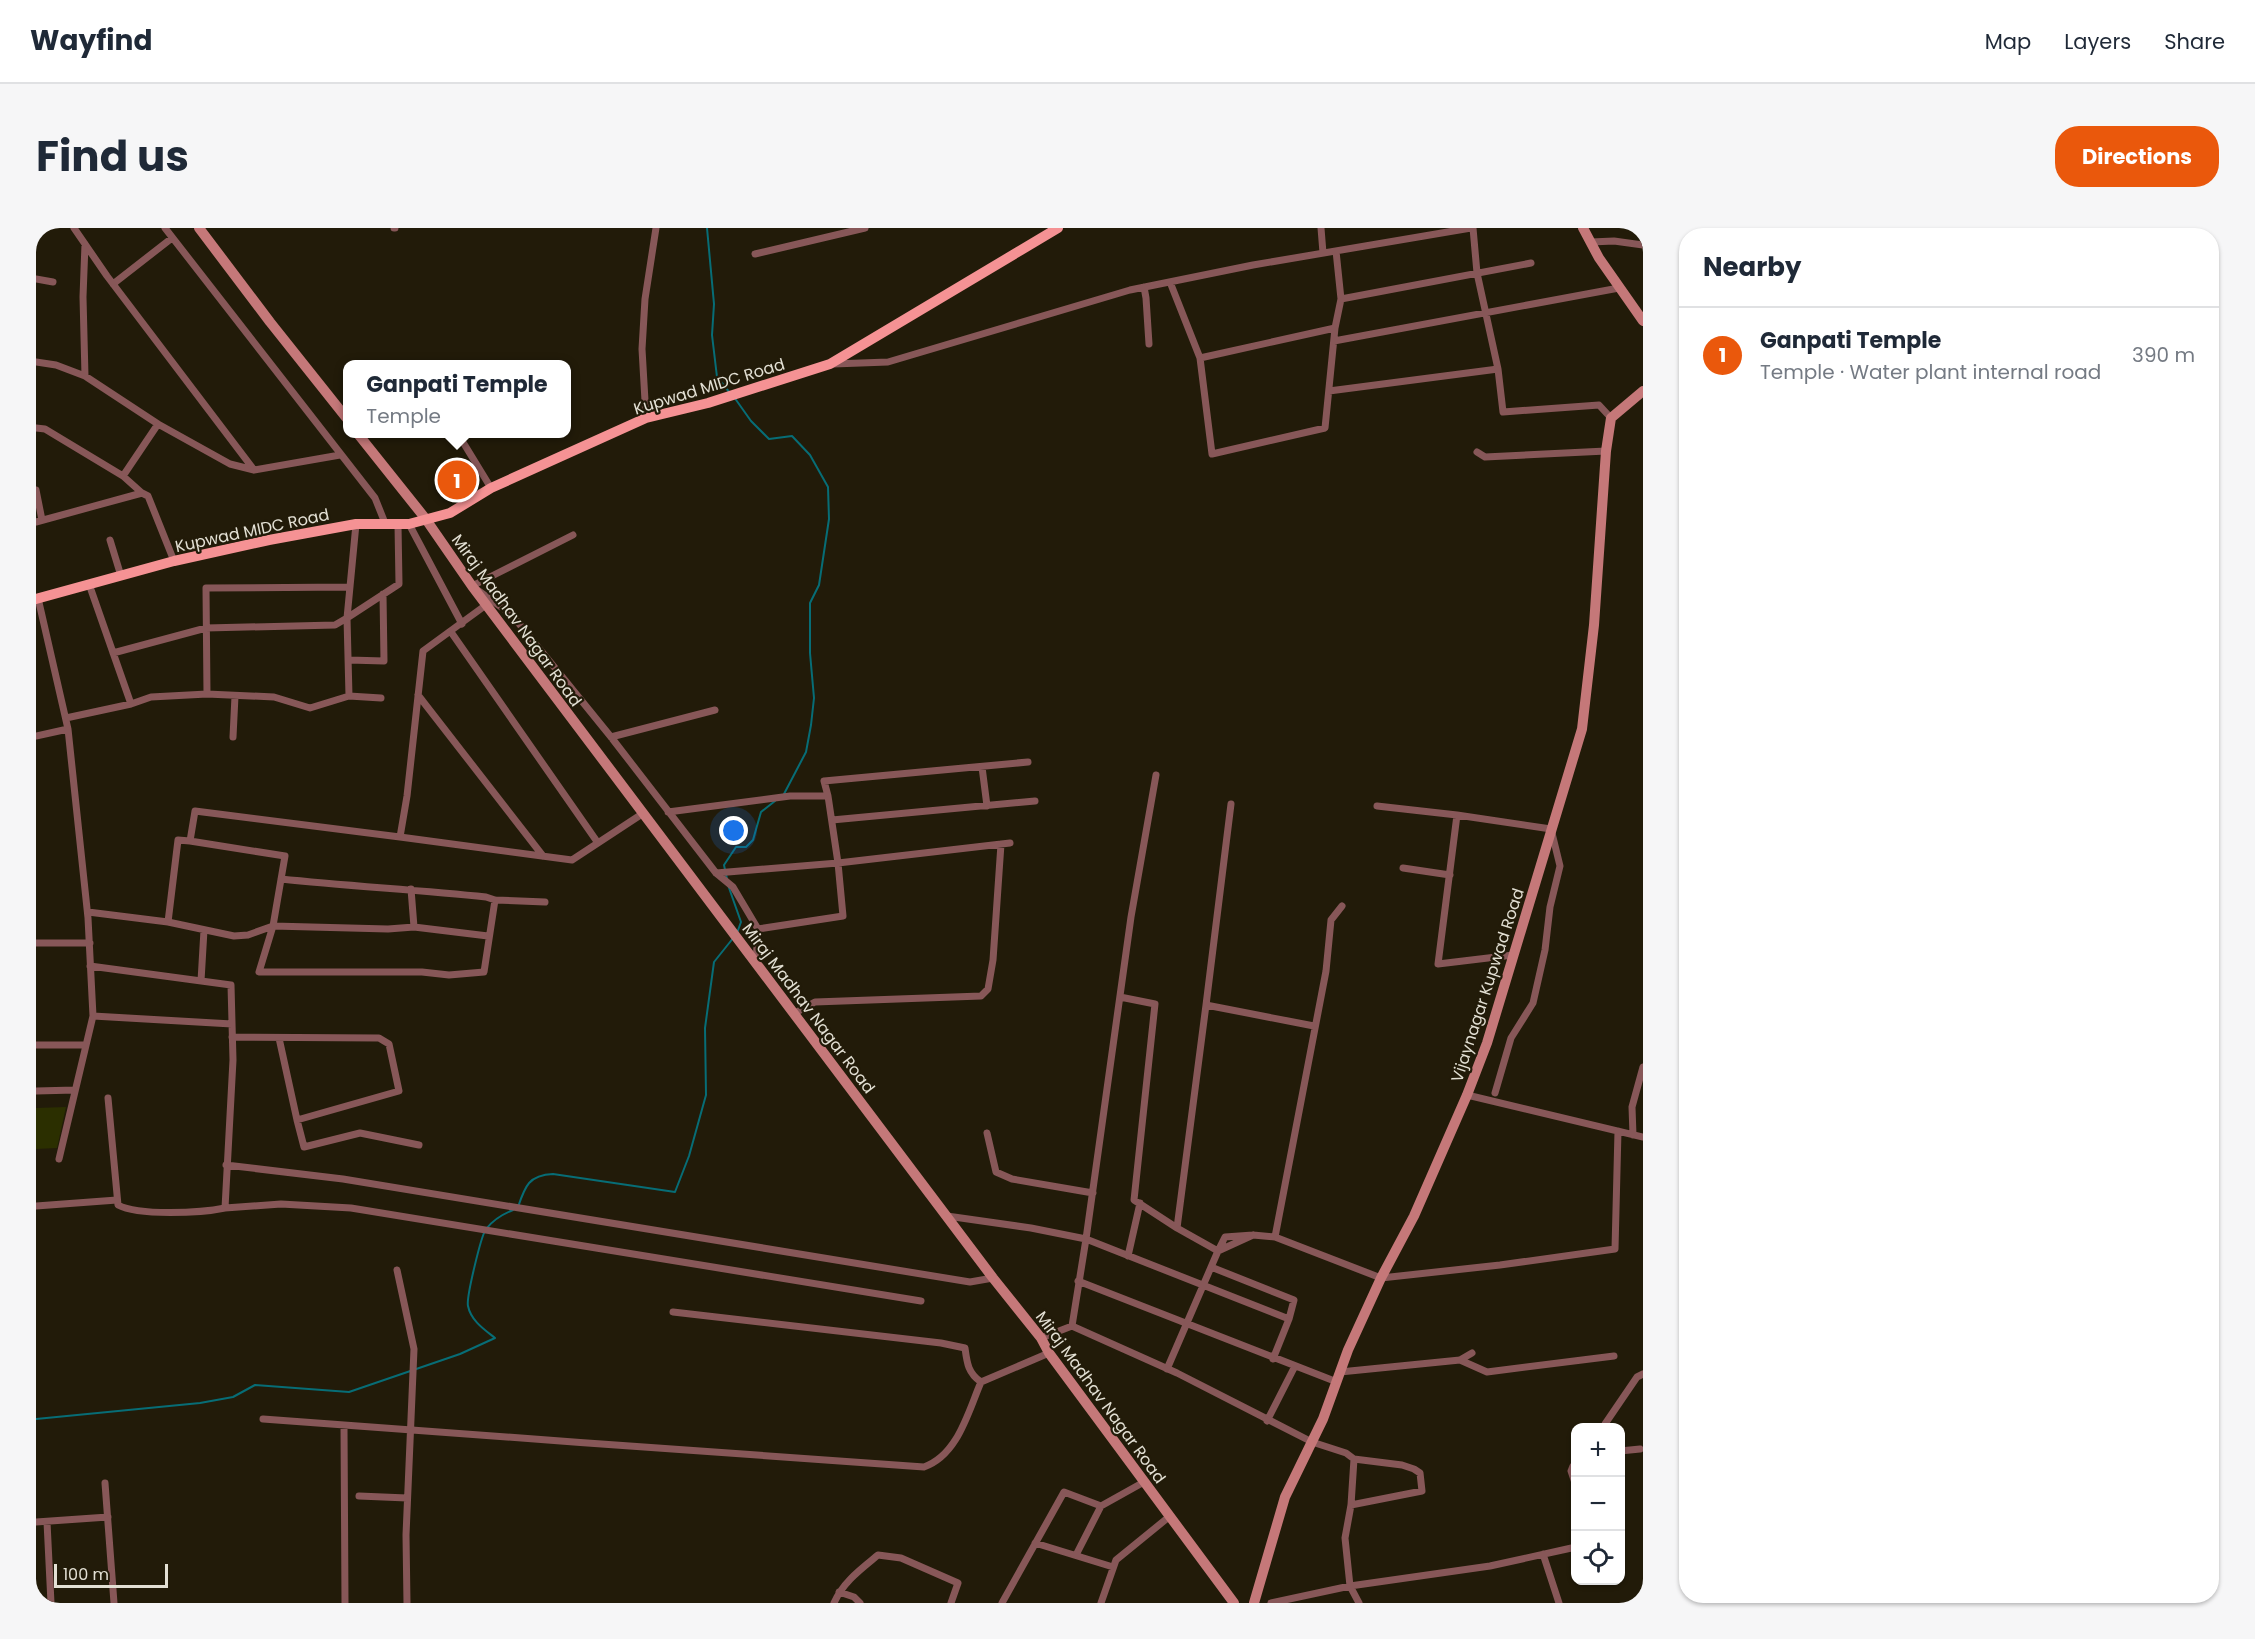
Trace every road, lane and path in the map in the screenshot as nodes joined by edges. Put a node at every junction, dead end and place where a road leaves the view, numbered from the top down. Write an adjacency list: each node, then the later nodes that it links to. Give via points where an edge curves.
1 (74, 228): 12 (street)
2 (165, 228): 10 (street)
3 (200, 228): 38 (street)
4 (656, 228): 39 (street, via 642,349)
5 (865, 228): 16 (street)
6 (1058, 228): 33 (main road, Kupwad MIDC Road)
7 (1321, 228): 15 (street)
8 (1472, 228): 14 (street); 18 (street)
9 (1583, 228): 11 (street)
10 (172, 238): 22 (street); 47 (street)
11 (1591, 242): 13 (street); 24 (street)
12 (85, 244): 22 (street); 35 (street)
13 (1643, 246)
14 (1336, 251): 15 (street); 25 (street)
15 (1323, 253): 21 (street)
16 (755, 254)
17 (1531, 263): 18 (street)
18 (1477, 273): 25 (street); 26 (street)
19 (36, 279): 20 (street)
20 (53, 282)
21 (1170, 282): 23 (street); 31 (street)
22 (113, 284): 48 (street)
23 (1144, 287): 30 (street); 33 (street, via 888,362)
24 (1619, 288): 26 (street); 27 (street)
25 (1341, 299): 28 (street)
26 (1486, 313): 29 (street); 34 (street)
27 (1643, 321)
28 (1335, 328): 29 (street); 31 (street)
29 (1334, 341): 36 (street)
30 (1149, 344)
31 (1200, 358): 36 (street, via 1212,454 1326,428)
32 (36, 362): 35 (street)
33 (830, 364): 39 (main road, Kupwad MIDC Road, via 708,403)
34 (1498, 369): 36 (street); 40 (street, via 1503,412 1599,405)
35 (85, 376): 41 (street)
36 (1329, 391)
37 (1643, 391): 40 (street)
38 (343, 414)
39 (645, 418): 50 (main road, Kupwad MIDC Road)
40 (1611, 418): 46 (street, Vijaynagar Kupwad Road)
41 (158, 424): 48 (street, via 230,465); 49 (street)
42 (36, 428): 49 (street, via 45,429)
43 (361, 438): 53 (street, Miraj Madhav Nagar Road)
44 (460, 438): 50 (street)
45 (1478, 452): 46 (street, via 1485,457)
46 (1606, 452): 98 (street, Vijaynagar Kupwad Road, via 1582,729)
47 (340, 455): 48 (street); 55 (street, via 375,498)
48 (254, 470)
49 (123, 476): 52 (street)
50 (491, 488): 53 (main road, Kupwad MIDC Road, via 450,513)
51 (36, 490): 54 (street)
52 (142, 493): 54 (street); 60 (street, via 148,496)
53 (425, 518): 57 (main road, Kupwad MIDC Road); 63 (street, Miraj Madhav Nagar Road)
54 (39, 521)
55 (385, 523): 56 (main road, Kupwad MIDC Road); 57 (main road, Kupwad MIDC Road)
56 (356, 524): 60 (main road, Kupwad MIDC Road); 64 (street)
57 (404, 524): 65 (street, via 399,584); 69 (street)
58 (573, 535): 63 (street)
59 (110, 540): 61 (street)
60 (174, 561): 61 (main road, Kupwad MIDC Road)
61 (121, 576): 62 (main road, Kupwad MIDC Road)
62 (89, 584): 66 (main road, Kupwad MIDC Road); 72 (street)
63 (472, 586): 67 (street, Miraj Madhav Nagar Road); 85 (street, via 512,615)
64 (350, 587): 68 (street); 70 (street, via 206,588)
65 (383, 594): 68 (street); 73 (street, via 384,661)
66 (37, 598): 81 (street)
67 (486, 605): 69 (street); 95 (street, Miraj Madhav Nagar Road)
68 (347, 618): 70 (street, via 334,625); 73 (street)
69 (462, 624): 71 (street)
70 (206, 628): 72 (street); 74 (street)
71 (451, 632): 75 (street, via 423,651); 101 (street)
72 (113, 652): 79 (street)
73 (349, 660): 77 (street)
74 (207, 694): 76 (street); 79 (street, via 151,697)
75 (418, 695): 99 (street); 104 (street)
76 (235, 696): 77 (street, via 274,698 310,708); 84 (street)
77 (349, 696): 78 (street)
78 (381, 698)
79 (131, 705): 81 (street)
80 (716, 710): 85 (street)
81 (66, 718): 82 (street)
82 (68, 729): 83 (street); 114 (street)
83 (36, 736)
84 (233, 737)
85 (611, 737): 94 (street)
86 (1028, 762): 87 (street)
87 (982, 766): 89 (street, via 824,781); 92 (street)
88 (1156, 776): 127 (street)
89 (828, 796): 94 (street, via 790,796); 97 (street)
90 (1035, 801): 92 (street)
91 (1231, 804): 128 (street)
92 (987, 806): 97 (street)
93 (1377, 807): 96 (street)
94 (668, 812): 107 (street)
95 (642, 814): 101 (street); 124 (street, Miraj Madhav Nagar Road)
96 (1458, 815): 98 (street); 108 (street)
97 (832, 820): 105 (street)
98 (1551, 829): 123 (street, Vijaynagar Kupwad Road); 140 (street, via 1560,866 1545,950 1533,1003 1511,1038)
99 (400, 837): 100 (street, via 195,811); 104 (street)
100 (190, 841): 109 (street, via 285,856); 115 (street, via 178,840)
101 (598, 843): 104 (street, via 572,860)
102 (1010, 843): 103 (street)
103 (1001, 844): 105 (street); 129 (street, via 993,960 988,989 981,996 815,1002)
104 (543, 856)
105 (838, 863): 107 (street); 118 (street, via 843,916)
106 (1403, 868): 108 (street)
107 (716, 873): 118 (street, via 733,887)
108 (1449, 875): 123 (street, via 1438,964)
109 (281, 879): 110 (street); 116 (street)
110 (411, 889): 111 (street); 117 (street)
111 (495, 900): 112 (street); 120 (street)
112 (545, 902)
113 (1342, 906): 132 (street, via 1331,920 1326,971)
114 (88, 912): 115 (street); 122 (street)
115 (168, 922): 119 (street)
116 (273, 926): 117 (street); 119 (street, via 234,936); 120 (street, via 259,972 484,972)
117 (414, 927): 120 (street)
118 (758, 929): 124 (street)
119 (204, 930): 126 (street)
120 (488, 936)
121 (36, 943): 122 (street)
122 (90, 943): 125 (street)
123 (1513, 955): 141 (street, Vijaynagar Kupwad Road)
124 (756, 962): 129 (street, Miraj Madhav Nagar Road)
125 (90, 966): 126 (street); 130 (street)
126 (201, 981): 131 (street, via 231,985)
127 (1120, 997): 151 (street); 153 (street, via 1155,1004 1134,1200)
128 (1206, 1005): 132 (street); 157 (street)
129 (795, 1013): 156 (street, Miraj Madhav Nagar Road)
130 (93, 1016): 131 (street); 136 (street)
131 (232, 1024): 133 (street)
132 (1314, 1026): 158 (street)
133 (232, 1037): 134 (street); 150 (street)
134 (279, 1038): 143 (street); 143 (street, via 379,1038 388,1044 399,1091)
135 (36, 1045): 136 (street)
136 (86, 1045): 138 (street)
137 (1643, 1067): 146 (street, via 1632,1107)
138 (75, 1090): 139 (street); 149 (street)
139 (36, 1091)
140 (1495, 1093)
141 (1467, 1095): 144 (street); 165 (street, Vijaynagar Kupwad Road, via 1414,1216)
142 (108, 1098): 152 (street)
143 (297, 1120): 148 (street, via 304,1147 360,1133)
144 (1618, 1131): 146 (street); 165 (street, via 1615,1249)
145 (987, 1133): 151 (street, via 996,1172 1012,1179)
146 (1633, 1135): 147 (street)
147 (1643, 1137)
148 (419, 1145)
149 (58, 1159)
150 (226, 1165): 155 (street); 164 (street, via 354,1180 970,1282)
151 (1093, 1193): 159 (street)
152 (117, 1200): 154 (street); 155 (street, via 118,1205 128,1210)
153 (1140, 1203): 157 (street); 161 (street)
154 (36, 1206)
155 (225, 1208): 168 (street, via 281,1204 351,1208)
156 (946, 1216): 159 (street); 164 (street, Miraj Madhav Nagar Road)
157 (1177, 1228): 160 (street)
158 (1275, 1237): 160 (street, via 1253,1234 1225,1238); 165 (street)
159 (1086, 1239): 161 (street); 166 (street)
160 (1218, 1251): 162 (street)
161 (1128, 1256): 167 (street)
162 (1211, 1267): 167 (street); 170 (street, via 1293,1300)
163 (397, 1270): 188 (street, via 414,1349)
164 (993, 1278): 173 (street, Miraj Madhav Nagar Road)
165 (1381, 1278): 182 (street, Vijaynagar Kupwad Road)
166 (1078, 1281): 171 (street); 172 (street)
167 (1203, 1285): 170 (street); 171 (street)
168 (921, 1301)
169 (673, 1312): 183 (street, via 965,1348 972,1376)
170 (1289, 1319): 177 (street)
171 (1186, 1323): 177 (street); 180 (street)
172 (1072, 1326): 173 (street); 180 (street)
173 (1041, 1338): 174 (street, Miraj Madhav Nagar Road)
174 (1049, 1353): 183 (street); 193 (street, Miraj Madhav Nagar Road)
175 (1472, 1353): 178 (street)
176 (1614, 1356): 178 (street, via 1488,1372)
177 (1273, 1359): 179 (street)
178 (1461, 1360): 182 (street)
179 (1294, 1366): 182 (street); 185 (street)
180 (1167, 1369): 185 (street)
181 (1643, 1374): 186 (street)
182 (1339, 1377): 189 (street, Vijaynagar Kupwad Road)
183 (981, 1382): 188 (street, via 960,1433 942,1455 924,1467)
184 (263, 1419): 187 (street)
185 (1267, 1421): 189 (street)
186 (1606, 1423)
187 (344, 1425): 188 (street); 212 (street)
188 (409, 1431): 196 (street)
189 (1312, 1442): 192 (street); 220 (street, Vijaynagar Kupwad Road, via 1285,1497)
190 (1641, 1449): 191 (street)
191 (1625, 1451)
192 (1354, 1459): 197 (street); 197 (street, via 1414,1469 1420,1473 1422,1491)
193 (1144, 1482): 198 (street); 199 (street, Miraj Madhav Nagar Road)
194 (105, 1483): 200 (street)
195 (359, 1496): 196 (street)
196 (407, 1498): 213 (street)
197 (1351, 1505): 208 (street, via 1345,1538)
198 (1101, 1506): 203 (street, via 1064,1492); 206 (street)
199 (1170, 1516): 207 (street, via 1116,1560); 219 (street, Miraj Madhav Nagar Road)
200 (108, 1517): 201 (street); 211 (street)
201 (47, 1521): 202 (street); 210 (street)
202 (36, 1522)
203 (1035, 1543): 206 (street); 217 (street)
204 (1571, 1548): 205 (street)
205 (1543, 1554): 208 (street, via 1490,1566); 223 (street)
206 (1076, 1555): 207 (street)
207 (1113, 1567): 218 (street)
208 (1350, 1586): 221 (street); 222 (street)
209 (839, 1592): 214 (street); 215 (street); 216 (street, via 878,1555 901,1558 958,1583)
210 (51, 1603)
211 (114, 1603)
212 (345, 1603)
213 (407, 1603)
214 (834, 1603)
215 (860, 1603)
216 (951, 1603)
217 (1002, 1603)
218 (1101, 1603)
219 (1234, 1603)
220 (1254, 1603)
221 (1271, 1603)
222 (1359, 1603)
223 (1559, 1603)

